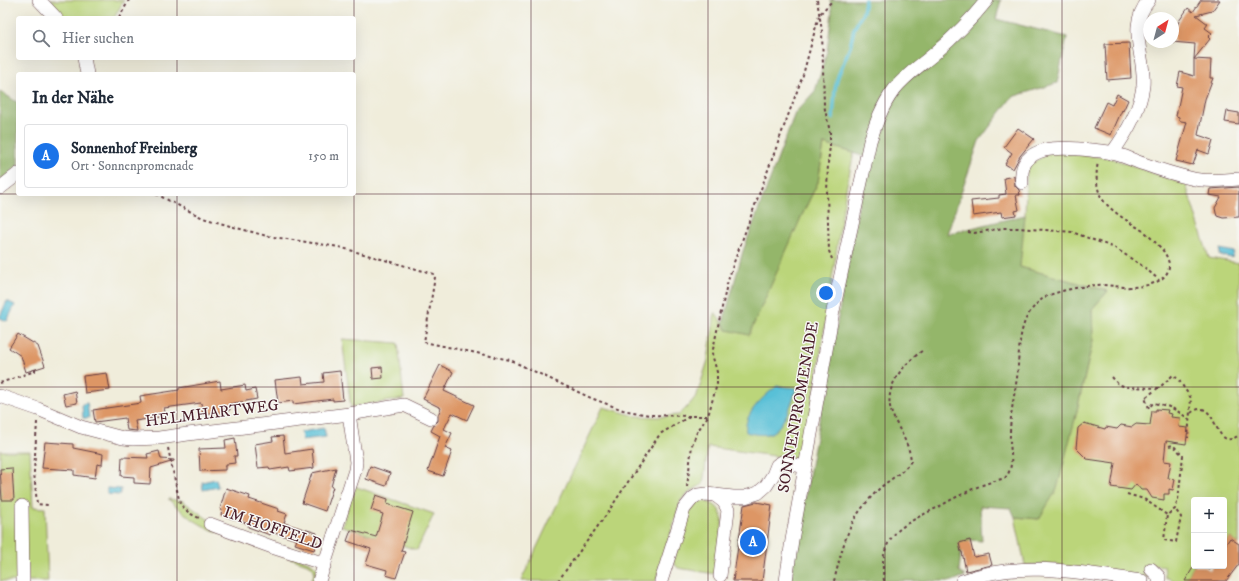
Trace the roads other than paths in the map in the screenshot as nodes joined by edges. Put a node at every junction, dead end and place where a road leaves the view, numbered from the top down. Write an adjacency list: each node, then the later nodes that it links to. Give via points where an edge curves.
1 (40, 0): 4 (street)
2 (987, 0): 15 (street, SONNENPROMENADE, via 968,23 893,91 878,116 864,161 833,311)
3 (1149, 0): 7 (street, via 1139,14 1138,22 1143,78 1141,96 1128,129)
4 (54, 16)
5 (84, 60): 6 (street)
6 (87, 72)
7 (1106, 152): 9 (street, via 1196,179); 10 (street, via 1058,148 1038,152 1023,167)
8 (16, 176): 11 (street)
9 (1239, 179)
10 (1022, 182)
11 (0, 188)
12 (0, 396): 13 (street, HELMHARTWEG, via 81,427 123,438 142,439)
13 (350, 414): 14 (street, HELMHARTWEG, via 404,405); 19 (street, via 355,470)
14 (431, 418)
15 (805, 467): 16 (street, via 782,462 777,465 766,486 758,492 744,497); 25 (street, SONNENPROMENADE)
16 (715, 495): 21 (street, via 724,502 728,510); 24 (street, via 698,495 684,508)
17 (22, 506): 22 (street)
18 (210, 524): 19 (street, IM HOFFELD)
19 (325, 564): 23 (street)
20 (1151, 569): 28 (street, via 1159,577)
21 (720, 576)
22 (23, 581)
23 (319, 581)
24 (661, 581)
25 (786, 581)
26 (962, 581): 27 (street, via 1011,570 1043,569)
27 (1142, 581)
28 (1159, 581)

